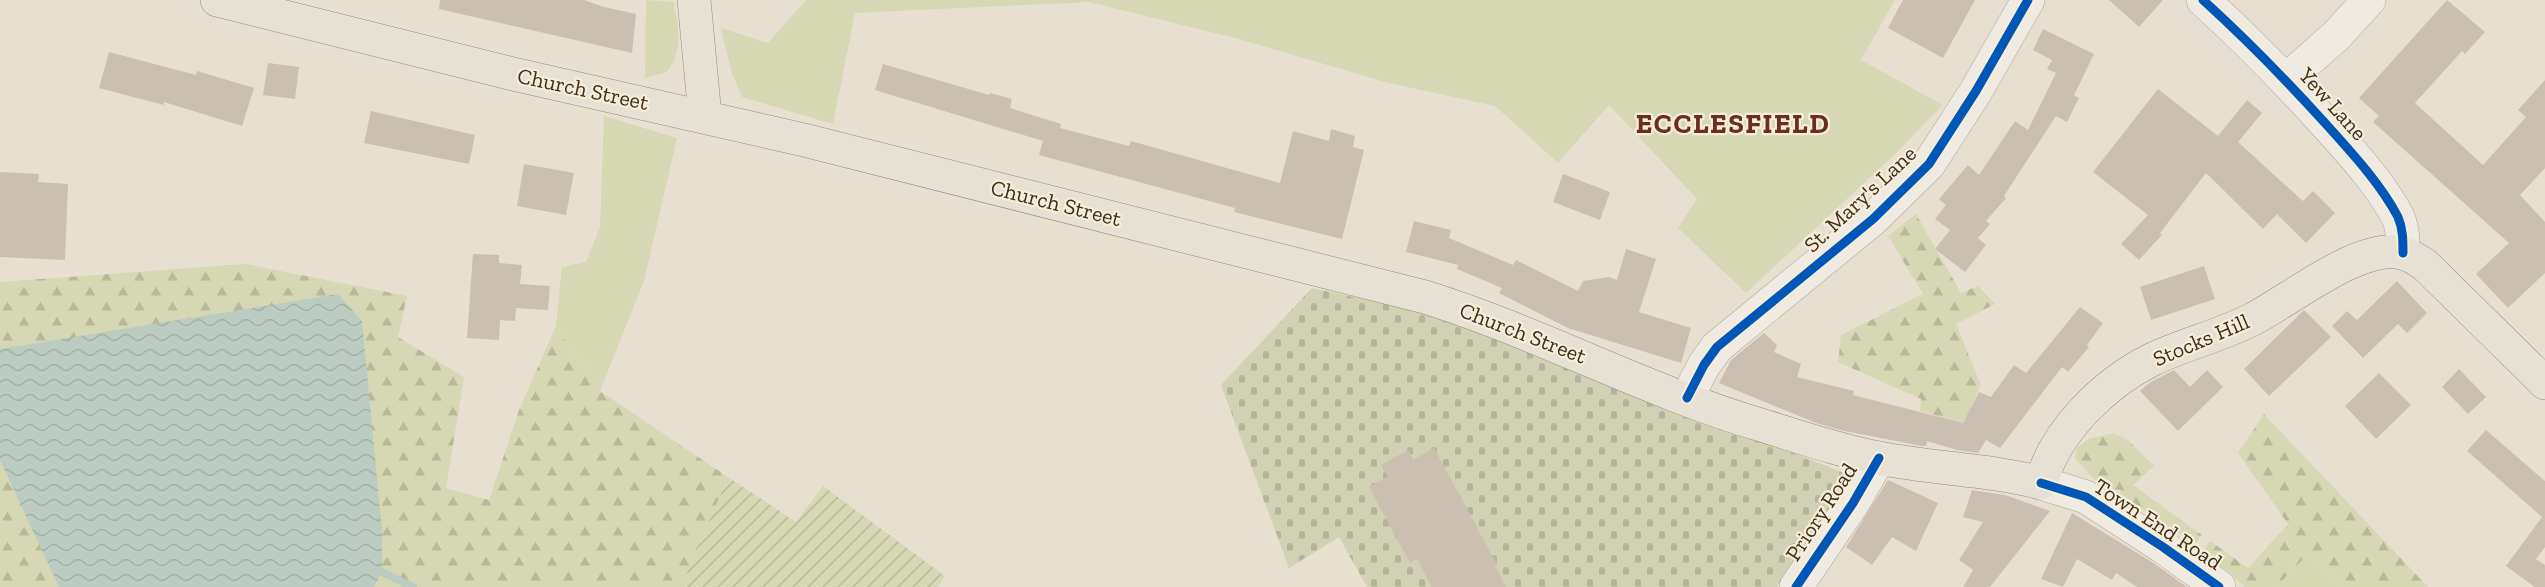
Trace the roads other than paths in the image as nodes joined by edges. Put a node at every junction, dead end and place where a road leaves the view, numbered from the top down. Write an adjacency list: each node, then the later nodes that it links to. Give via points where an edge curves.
1 (217, 0): 7 (main road, Church Street, via 513,74)
2 (694, 0): 7 (main road)
3 (2028, 0): 10 (street, St. Mary's Lane, via 1929,164 1873,219 1717,347)
4 (2203, 0): 6 (street, Yew Lane)
5 (2369, 0): 6 (street, via 2336,36)
6 (2286, 80): 8 (street, Yew Lane, via 2348,148 2384,195 2403,234)
7 (705, 116): 10 (main road, Church Street, via 1425,297 1525,332)
8 (2403, 253): 9 (main road, via 2425,265); 12 (main road, Stocks Hill, via 2378,253 2351,262 2256,318 2126,374 2069,429 2052,451)
9 (2545, 383)
10 (1687, 398): 11 (main road, Church Street, via 1760,425)
11 (1879, 458): 12 (main road, Town End Road, via 2011,475); 13 (street, Priory Road, via 1853,504)
12 (2041, 483): 14 (street, Town End Road, via 2086,497)
13 (1796, 587)
14 (2219, 587)

